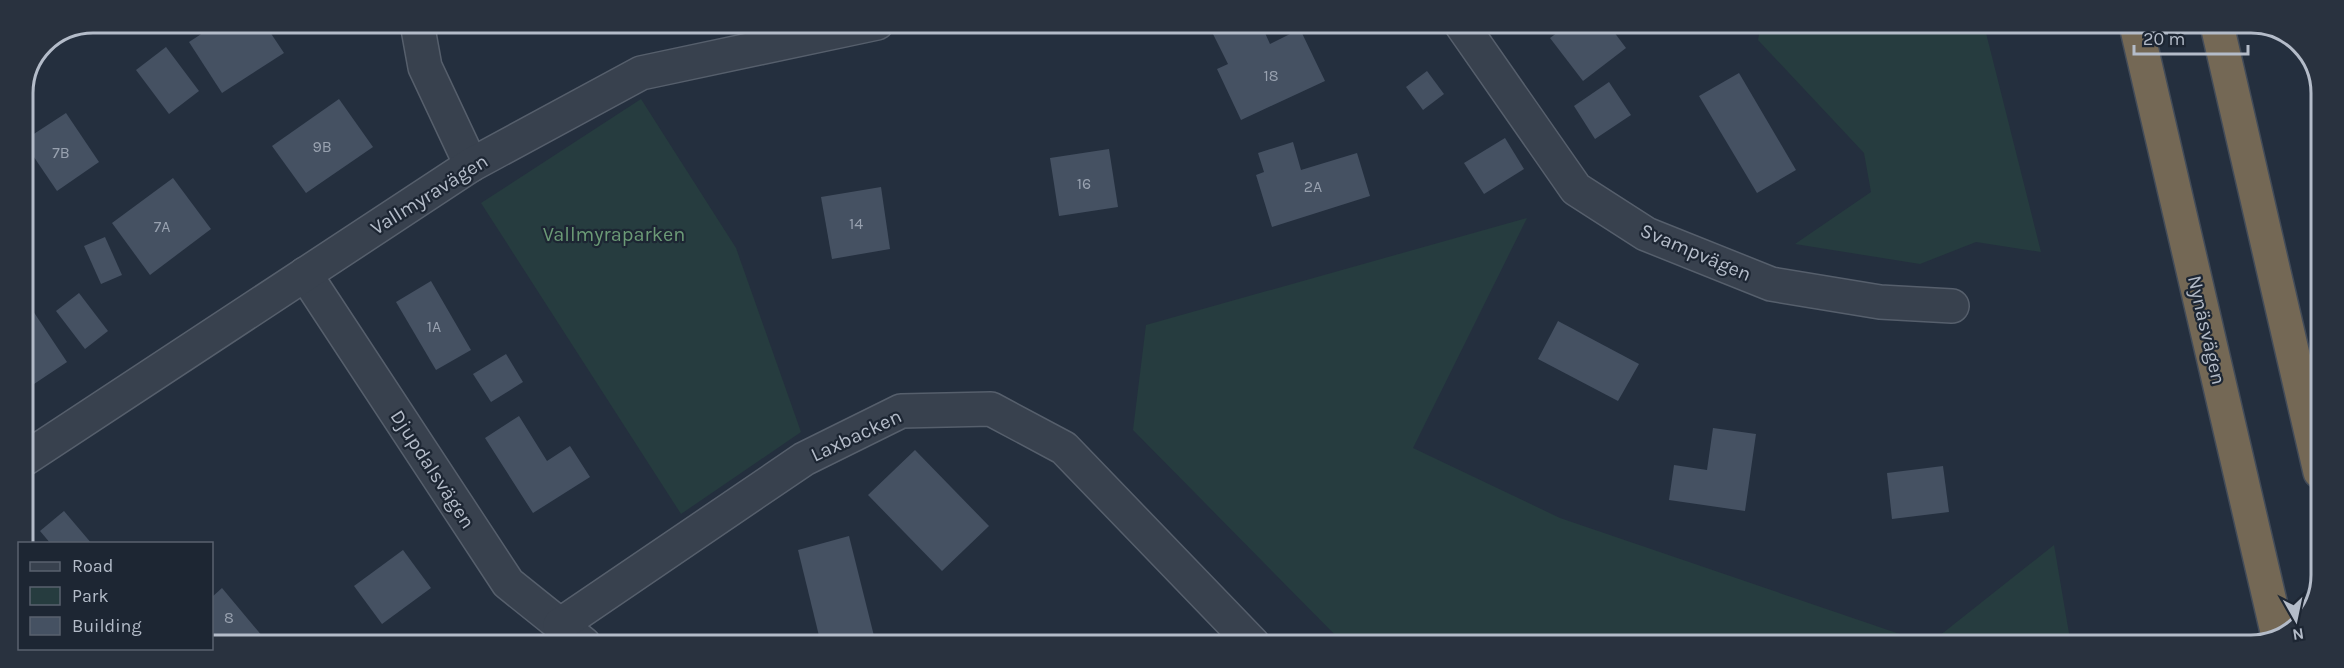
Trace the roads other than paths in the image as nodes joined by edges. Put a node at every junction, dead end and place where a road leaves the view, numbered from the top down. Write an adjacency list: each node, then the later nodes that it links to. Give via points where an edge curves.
1 (419, 33): 6 (street, via 425,67)
2 (830, 33): 6 (street, Vallmyravägen, via 641,73)
3 (1467, 33): 8 (street, Svampvägen, via 1576,189 1646,234 1771,284 1880,302)
4 (2138, 33): 11 (highway, Nynäsvägen)
5 (2219, 33): 9 (highway)
6 (471, 165): 7 (street, Vallmyravägen)
7 (305, 274): 10 (street, Vallmyravägen); 12 (street, Djupdalsvägen, via 508,583)
8 (1952, 306)
9 (2311, 433)
10 (33, 453)
11 (2276, 629)
12 (572, 634): 13 (street, Laxbacken, via 804,459 901,411 991,409 1064,448)
13 (1244, 635)

